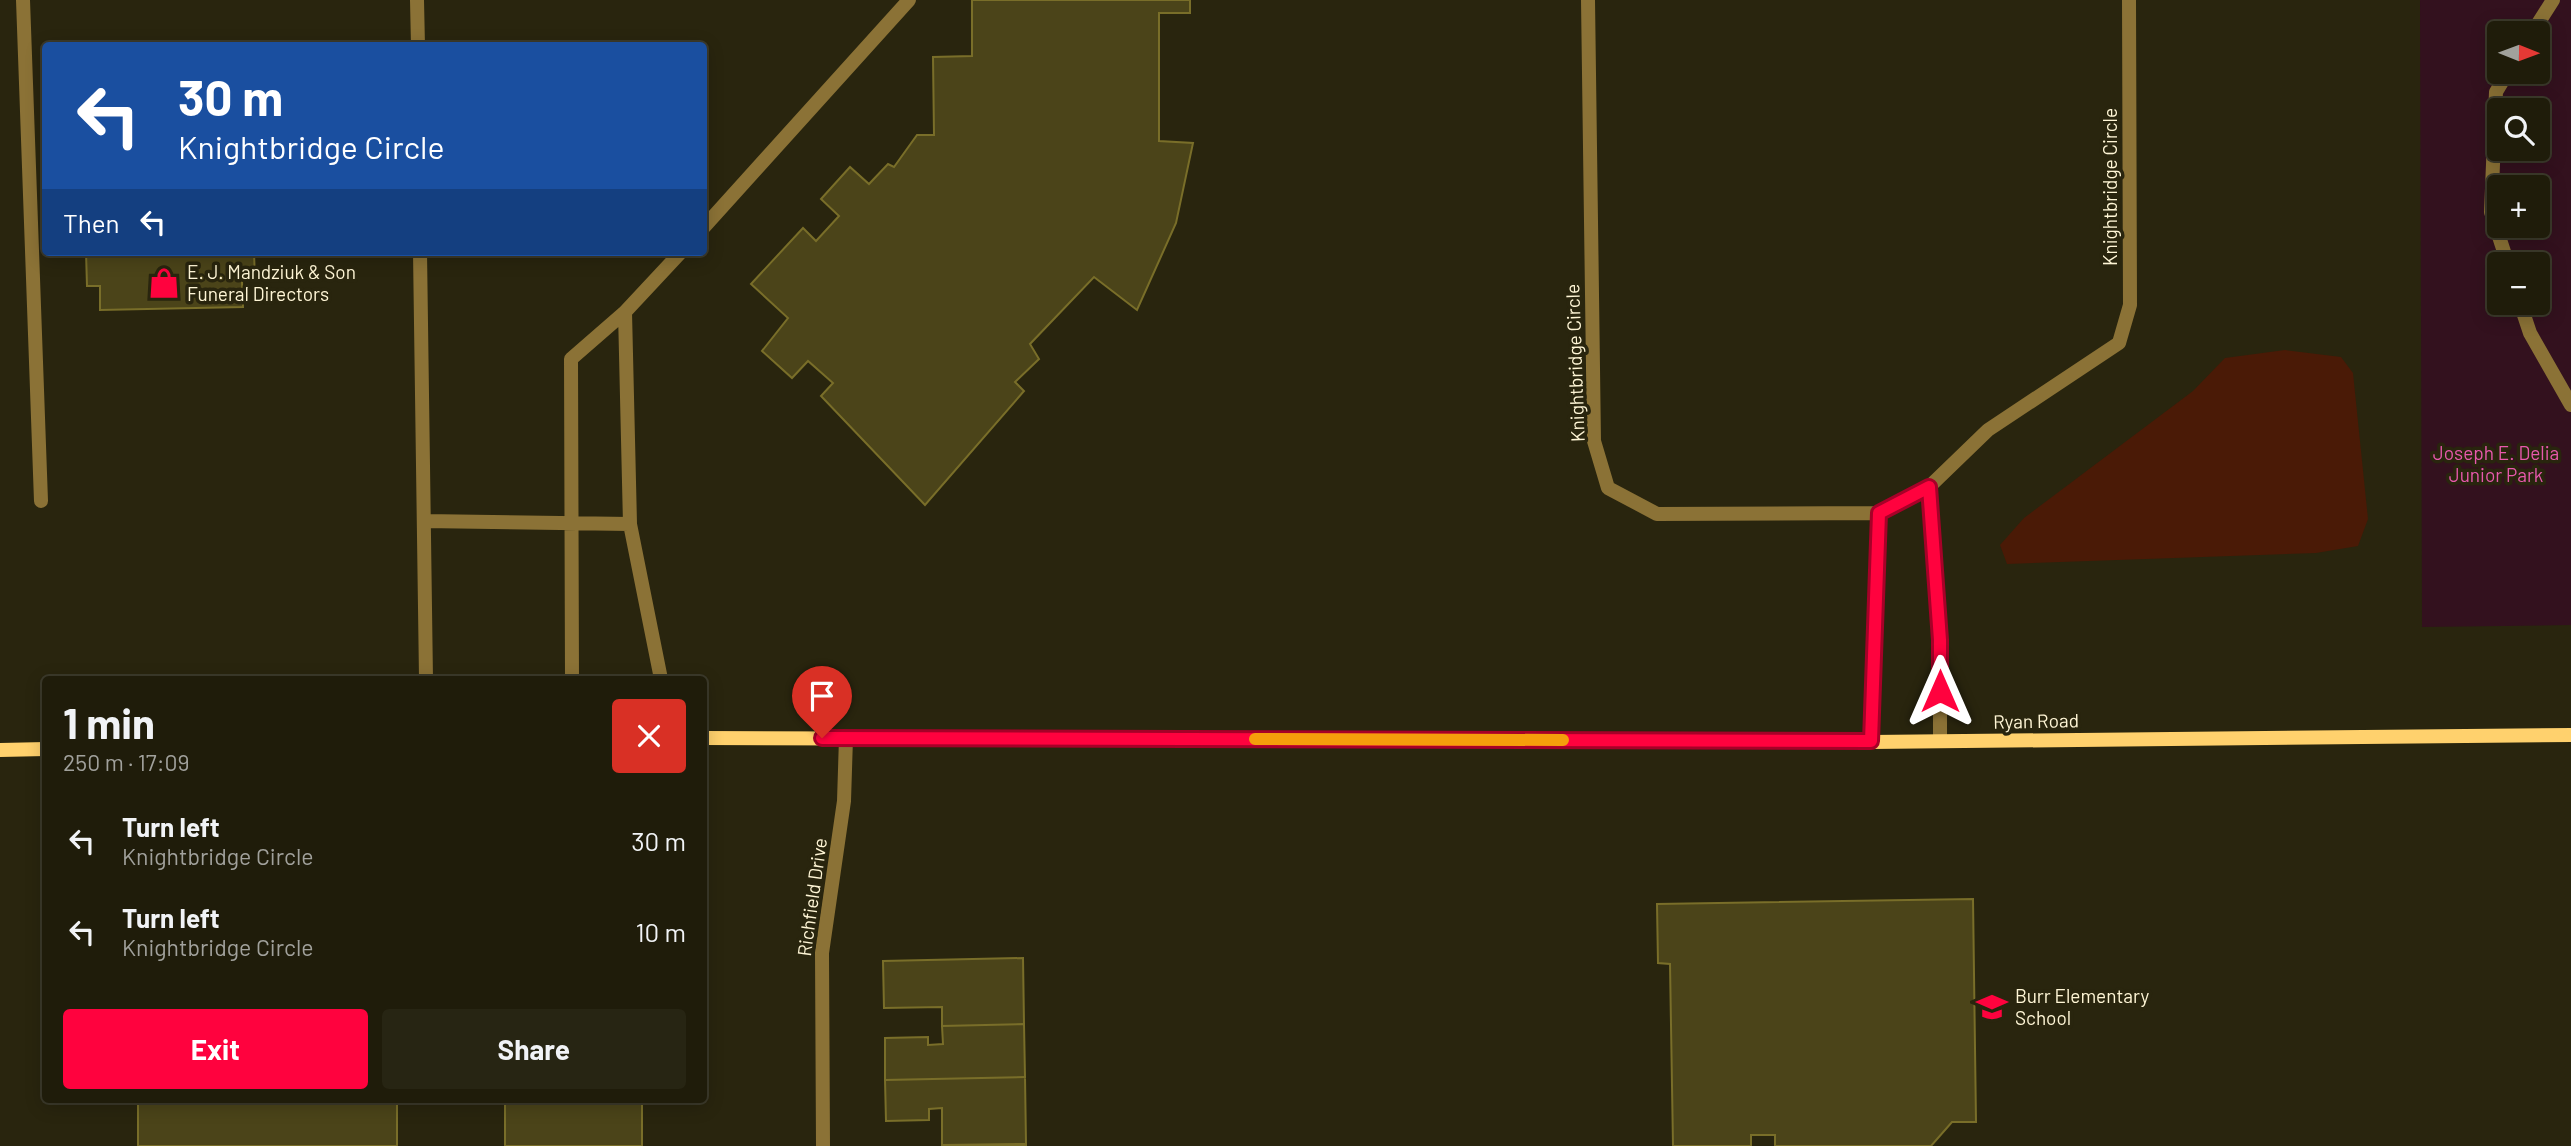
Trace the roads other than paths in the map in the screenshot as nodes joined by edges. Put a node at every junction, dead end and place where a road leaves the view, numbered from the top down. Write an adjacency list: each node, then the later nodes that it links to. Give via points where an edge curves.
1 (23, 0): 18 (street)
2 (417, 0): 8 (street)
3 (909, 0): 10 (street)
4 (1588, 0): 19 (street, Knightbridge Circle, via 1594,441 1608,488 1657,514)
5 (2129, 0): 17 (street, Knightbridge Circle, via 2130,305 2119,343 1988,430)
6 (2553, 0): 7 (street)
7 (2540, 21)
8 (418, 42)
9 (2501, 84): 11 (street, via 2496,92 2491,212)
10 (707, 224)
11 (2504, 252)
12 (421, 256): 20 (street)
13 (677, 256): 14 (street)
14 (625, 312): 21 (street, via 571,359); 22 (street)
15 (2524, 315): 16 (street)
16 (2571, 405)
17 (1929, 487): 19 (street, Knightbridge Circle); 30 (street, via 1940,640)
18 (41, 501)
19 (1879, 513): 29 (street)
20 (424, 521): 21 (street); 23 (street)
21 (572, 524): 22 (street); 24 (street)
22 (630, 524): 25 (street)
23 (426, 676)
24 (572, 676)
25 (660, 676)
26 (2571, 735): 30 (main road, Ryan Road)
27 (707, 738): 28 (main road, Ryan Road)
28 (846, 738): 29 (main road, Ryan Road); 33 (street, Richfield Drive, via 844,801 822,953)
29 (1871, 741): 30 (main road, Ryan Road)
30 (1940, 741)
31 (42, 749): 32 (main road)
32 (0, 750)
33 (823, 1146)

